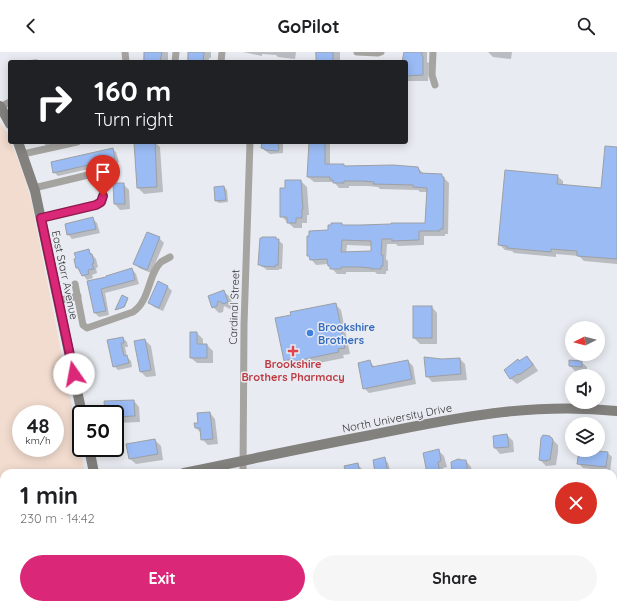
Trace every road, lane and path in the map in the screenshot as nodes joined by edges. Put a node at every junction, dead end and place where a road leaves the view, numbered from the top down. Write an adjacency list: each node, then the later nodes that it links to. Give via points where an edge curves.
1 (357, 52): 2 (street)
2 (381, 52)
3 (433, 52): 4 (street, via 432,75)
4 (435, 85)
5 (0, 106): 6 (main road)
6 (8, 120)
7 (19, 144): 10 (main road, East Starr Avenue)
8 (65, 144): 10 (street)
9 (250, 144): 22 (street, Cardinal Street, via 244,325)
10 (23, 154): 13 (main road, East Starr Avenue)
11 (113, 169): 12 (street)
12 (102, 172): 13 (street); 14 (street, via 103,196 99,204)
13 (34, 188): 14 (main road, East Starr Avenue)
14 (41, 218): 18 (main road, East Starr Avenue)
15 (170, 257): 17 (street, via 158,265 142,302 133,312 87,328 82,322)
16 (75, 284): 17 (street)
17 (78, 296): 18 (street)
18 (58, 301): 19 (main road, East Starr Avenue)
19 (80, 405)
20 (617, 411): 22 (main road, North University Drive, via 552,408 493,412)
21 (91, 457): 23 (main road)
22 (244, 460): 24 (main road, North University Drive); 25 (street, Cardinal Street)
23 (93, 469)
24 (202, 469)
25 (243, 469)

